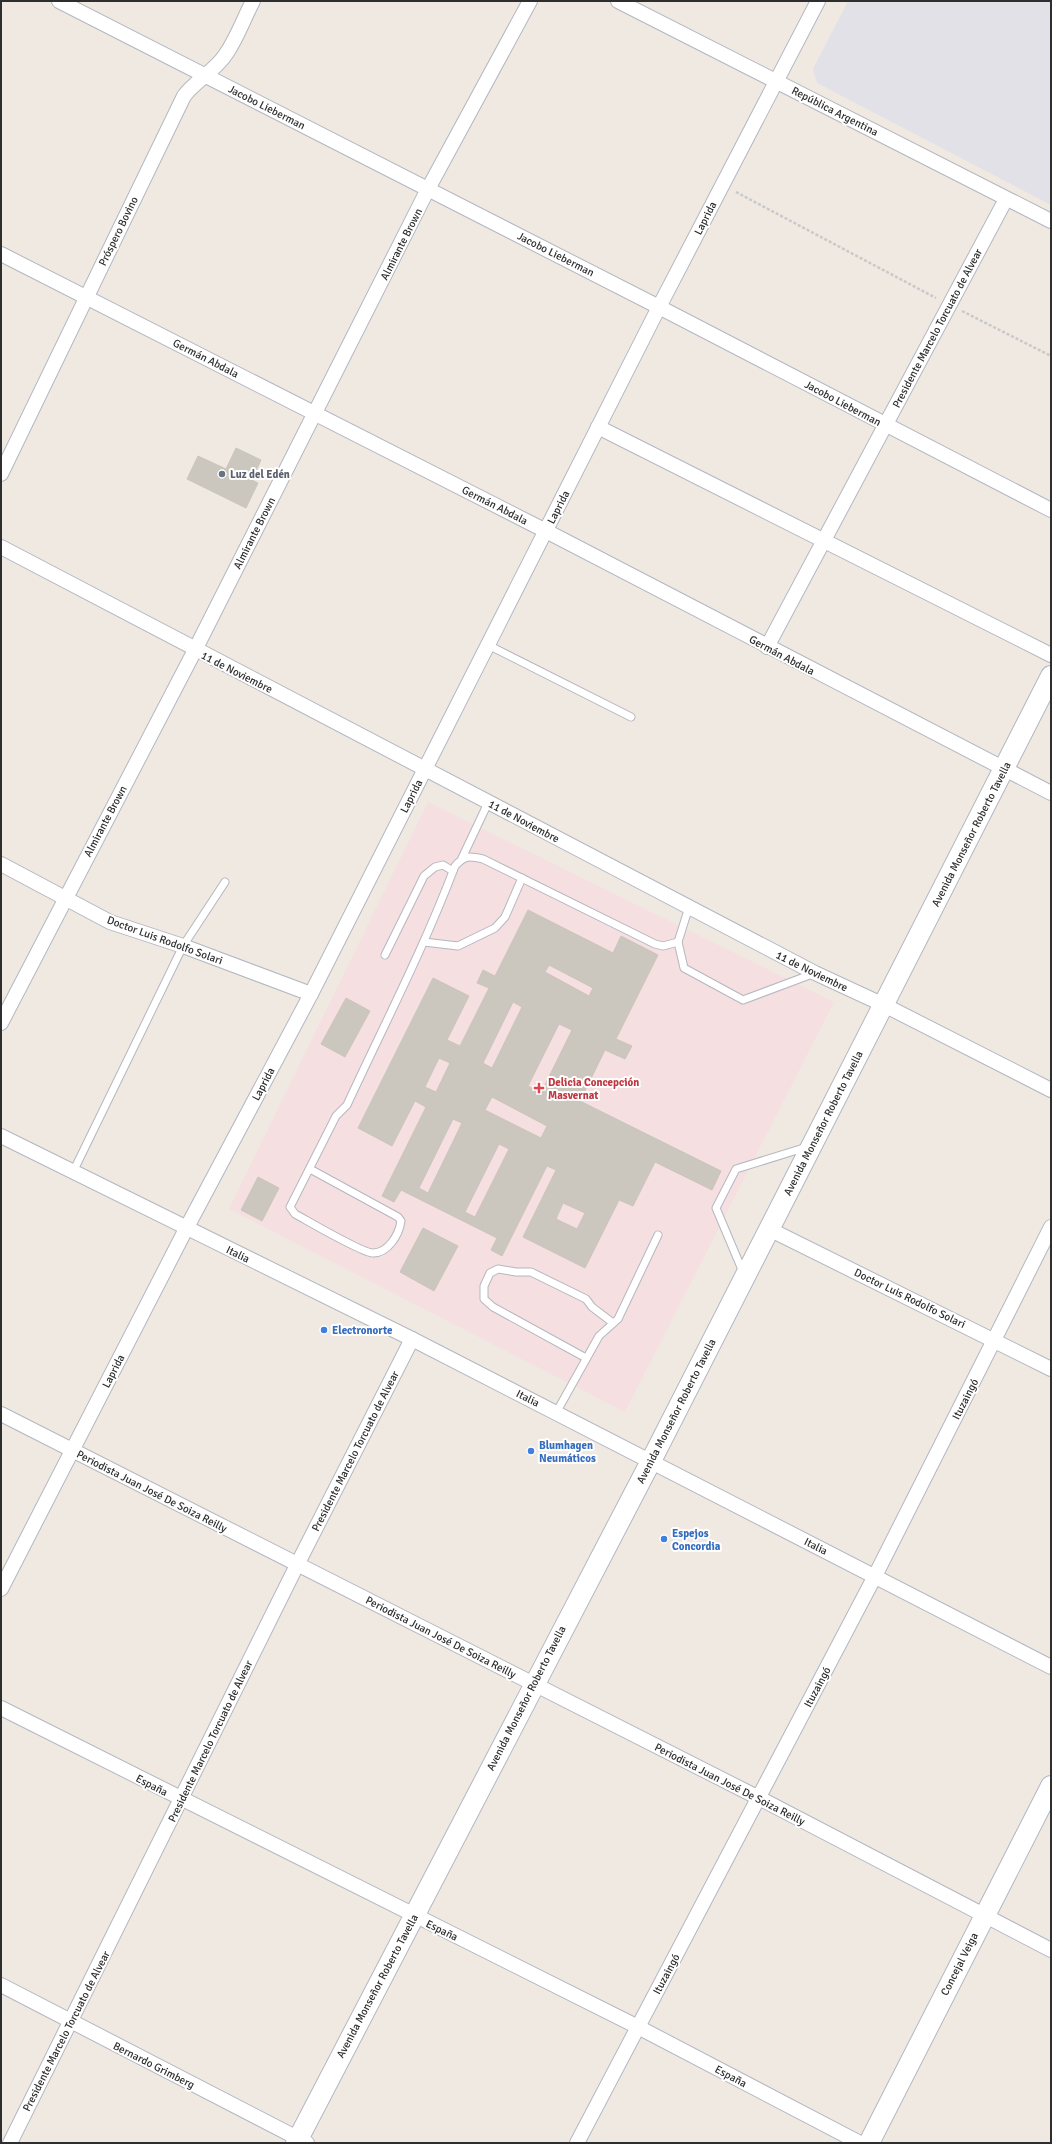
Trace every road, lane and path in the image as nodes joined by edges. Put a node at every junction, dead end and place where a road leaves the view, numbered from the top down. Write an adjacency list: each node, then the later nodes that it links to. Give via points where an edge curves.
1 (59, 1): 6 (street, Jacobo Lieberman)
2 (253, 1): 6 (street, Próspero Bovino, via 226,54)
3 (530, 1): 9 (street, Almirante Brown)
4 (618, 1): 7 (street, República Argentina)
5 (818, 1): 7 (street, Laprida)
6 (204, 75): 9 (street, Jacobo Lieberman); 13 (street, Próspero Bovino, via 184,96)
7 (776, 81): 8 (street, Laprida); 10 (street, República Argentina)
8 (722, 185): 14 (path); 15 (street, Laprida)
9 (428, 189): 15 (street, Jacobo Lieberman); 17 (street, Almirante Brown)
10 (1006, 199): 11 (street, República Argentina); 14 (street, Presidente Marcelo Torcuato de Alvear)
11 (1051, 221)
12 (1, 254): 13 (street, Germán Abdala)
13 (86, 297): 17 (street, Germán Abdala); 20 (street, Próspero Bovino)
14 (950, 305): 16 (path); 18 (street, Presidente Marcelo Torcuato de Alvear)
15 (659, 307): 18 (street, Jacobo Lieberman); 19 (street, Laprida)
16 (1051, 356)
17 (315, 414): 22 (street, Germán Abdala); 27 (street, Almirante Brown)
18 (886, 425): 21 (street, Jacobo Lieberman); 23 (street, Presidente Marcelo Torcuato de Alvear)
19 (598, 426): 22 (street, Laprida); 23 (street)
20 (1, 474)
21 (1051, 510)
22 (546, 531): 25 (street, Laprida); 26 (street, Germán Abdala)
23 (825, 540): 26 (street, Presidente Marcelo Torcuato de Alvear); 28 (street)
24 (1, 547): 27 (street, 11 de Noviembre)
25 (488, 645): 30 (lane); 31 (street, Laprida)
26 (767, 647): 32 (street, Germán Abdala)
27 (195, 650): 31 (street, 11 de Noviembre); 40 (street, Almirante Brown)
28 (1051, 655)
29 (1051, 676): 32 (main road, Avenida Monseñor Roberto Tavella)
30 (631, 717)
31 (425, 769): 34 (street, 11 de Noviembre); 47 (street, Laprida)
32 (1003, 770): 33 (street, Germán Abdala); 48 (main road, Avenida Monseñor Roberto Tavella)
33 (1051, 793)
34 (488, 802): 35 (lane); 41 (street, 11 de Noviembre)
35 (462, 858): 37 (lane); 38 (lane, via 471,856 483,859)
36 (1, 864): 40 (street, Doctor Luis Rodolfo Solari)
37 (453, 871): 42 (lane); 45 (lane, via 442,865 424,876)
38 (522, 878): 42 (lane, via 505,917 495,928 458,946); 43 (lane, via 655,944 663,946)
39 (225, 882): 44 (lane)
40 (65, 898): 44 (street, Doctor Luis Rodolfo Solari, via 110,922); 49 (street, Almirante Brown)
41 (689, 907): 43 (lane); 46 (street, 11 de Noviembre)
42 (424, 942): 53 (lane, via 347,1105 336,1116)
43 (678, 942): 46 (lane, via 684,968 743,1000)
44 (183, 946): 47 (street, Doctor Luis Rodolfo Solari); 54 (lane)
45 (386, 955)
46 (815, 973): 48 (street, 11 de Noviembre)
47 (311, 994): 56 (street, Laprida)
48 (884, 1005): 50 (street, 11 de Noviembre); 52 (main road, Avenida Monseñor Roberto Tavella)
49 (1, 1023)
50 (1051, 1090)
51 (1, 1136): 54 (street, Italia)
52 (811, 1146): 57 (main road, Avenida Monseñor Roberto Tavella); 59 (lane, via 736,1169 716,1208)
53 (310, 1169): 53 (lane, via 290,1206 295,1214 367,1252 384,1250 390,1246 400,1226 401,1221 398,1217)
54 (73, 1172): 56 (street, Italia)
55 (1051, 1228): 62 (street, Ituzaingó)
56 (186, 1229): 61 (street, Italia); 67 (street, Laprida)
57 (769, 1229): 59 (main road, Avenida Monseñor Roberto Tavella); 62 (street, Doctor Luis Rodolfo Solari)
58 (658, 1235): 60 (lane, via 618,1319)
59 (744, 1276): 68 (main road, Avenida Monseñor Roberto Tavella)
60 (613, 1323): 63 (lane, via 599,1336); 63 (lane, via 586,1299 531,1272 498,1269 490,1273 484,1286 484,1299 493,1307)
61 (412, 1339): 65 (street, Italia); 69 (street, Presidente Marcelo Torcuato de Alvear)
62 (995, 1340): 64 (street, Doctor Luis Rodolfo Solari); 70 (street, Ituzaingó)
63 (586, 1358): 65 (lane)
64 (1051, 1369)
65 (556, 1413): 68 (street, Italia)
66 (1, 1414): 67 (street, Periodista Juan José De Soiza Reilly)
67 (72, 1450): 69 (street, Periodista Juan José De Soiza Reilly); 71 (street, Laprida)
68 (651, 1462): 70 (street, Italia); 73 (main road, Avenida Monseñor Roberto Tavella)
69 (297, 1565): 73 (street, Periodista Juan José De Soiza Reilly); 77 (street, Presidente Marcelo Torcuato de Alvear)
70 (875, 1576): 72 (street, Italia); 76 (street, Ituzaingó)
71 (1, 1589)
72 (1051, 1667)
73 (533, 1684): 76 (street, Periodista Juan José De Soiza Reilly); 78 (main road, Avenida Monseñor Roberto Tavella)
74 (1, 1708): 77 (street, España)
75 (1051, 1786): 79 (main road, Concejal Veiga)
76 (759, 1798): 79 (street, Periodista Juan José De Soiza Reilly); 83 (street, Ituzaingó)
77 (181, 1800): 78 (street, España); 82 (street, Presidente Marcelo Torcuato de Alvear)
78 (414, 1916): 83 (street, España); 84 (main road, Avenida Monseñor Roberto Tavella)
79 (984, 1916): 80 (street, Periodista Juan José De Soiza Reilly); 88 (main road, Concejal Veiga)
80 (1051, 1950)
81 (1, 1985): 82 (street, Bernardo Grimberg)
82 (70, 2022): 84 (street, Bernardo Grimberg); 85 (street, Presidente Marcelo Torcuato de Alvear)
83 (638, 2027): 86 (street, Ituzaingó); 87 (street, España)
84 (300, 2141)
85 (10, 2143)
86 (577, 2143)
87 (860, 2143)
88 (869, 2143)

